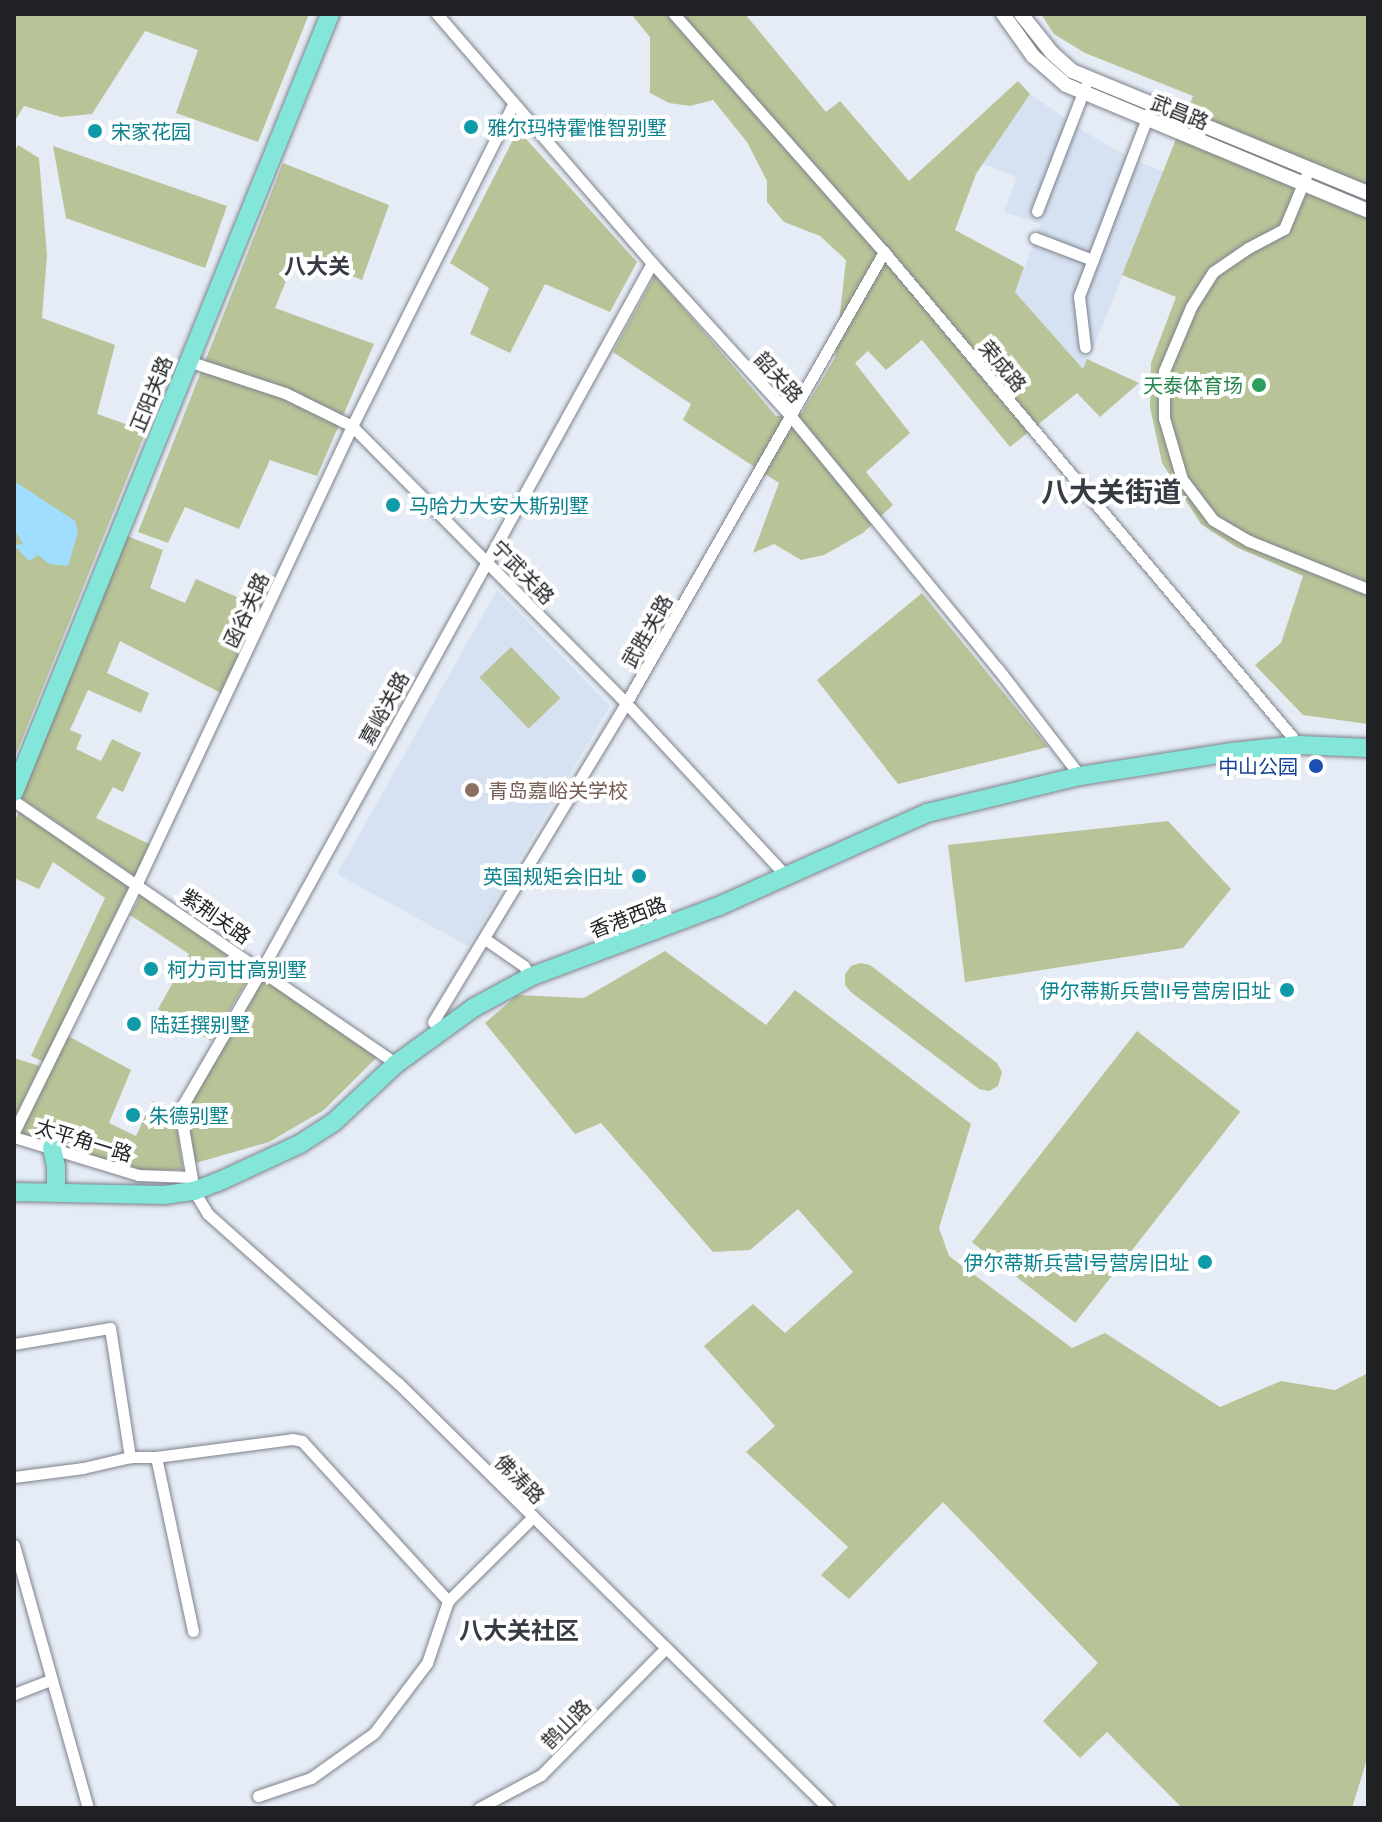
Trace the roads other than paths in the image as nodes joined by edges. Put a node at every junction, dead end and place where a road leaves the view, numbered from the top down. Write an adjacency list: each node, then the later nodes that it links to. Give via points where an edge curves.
1 (330, 14): 21 (main road, 正阳关路)
2 (437, 14): 8 (street, 韶关路)
3 (674, 14): 17 (street, 荣成路)
4 (1003, 14): 7 (street, 武昌路, via 1044,68)
5 (1021, 14): 6 (street, 武昌路, via 1062,63)
6 (1088, 79): 7 (street); 9 (street, 武昌路)
7 (1082, 94): 10 (street, 武昌路); 14 (street)
8 (513, 105): 19 (street, 韶关路); 23 (street, 函谷关路)
9 (1153, 105): 10 (street); 11 (street, 武昌路)
10 (1147, 121): 12 (street, 武昌路); 18 (street)
11 (1309, 169): 12 (street); 13 (street, 武昌路)
12 (1302, 184): 15 (street, 武昌路); 25 (street, via 1284,229 1213,272 1191,307 1164,371 1164,418 1182,479 1213,520 1249,541)
13 (1368, 193)
14 (1037, 211)
15 (1368, 211)
16 (1035, 238): 18 (street)
17 (884, 252): 22 (street, 武胜关路); 27 (street, 荣成路)
18 (1093, 260): 20 (street, via 1079,296)
19 (652, 263): 22 (street, 韶关路); 24 (street, 嘉峪关路)
20 (1085, 347)
21 (188, 361): 23 (street, 宁武关路, via 285,393); 30 (main road, 正阳关路)
22 (789, 414): 26 (street, 武胜关路); 29 (street, 韶关路)
23 (352, 426): 24 (street, 宁武关路); 33 (street, 函谷关路)
24 (486, 560): 26 (street, 宁武关路); 35 (street, 嘉峪关路)
25 (1368, 589)
26 (626, 703): 32 (street, 宁武关路); 34 (street, 武胜关路)
27 (1299, 745): 28 (main road, 香港西路); 29 (main road, 香港西路)
28 (1368, 748)
29 (1080, 776): 32 (main road, 香港西路, via 927,813)
30 (14, 792)
31 (14, 801): 33 (street, 紫荆关路)
32 (786, 876): 36 (main road, 香港西路)
33 (137, 883): 35 (street, 紫荆关路); 39 (street, 函谷关路)
34 (485, 939): 36 (street, via 524,966); 37 (street, 武胜关路)
35 (262, 969): 38 (street, 紫荆关路); 41 (street, 嘉峪关路, via 180,1110)
36 (530, 977): 38 (main road, 香港西路, via 473,1008)
37 (433, 1022)
38 (396, 1064): 41 (main road, 香港西路, via 334,1122 300,1144)
39 (14, 1134): 40 (street, 太平角一路)
40 (52, 1148): 41 (street, 太平角一路, via 138,1175); 43 (main road)
41 (193, 1184): 43 (main road, 香港西路, via 164,1195); 48 (street, 佛涛路, via 208,1214 398,1383)
42 (14, 1192): 43 (main road, 香港西路)
43 (56, 1192)
44 (14, 1344): 45 (street, via 110,1328)
45 (130, 1457): 46 (street); 47 (street)
46 (156, 1457): 50 (street, via 302,1441); 51 (street)
47 (14, 1477)
48 (533, 1517): 50 (street); 52 (street, 佛涛路)
49 (14, 1545): 53 (street)
50 (448, 1601): 55 (street, via 427,1663 374,1733 311,1778)
51 (193, 1631)
52 (666, 1648): 57 (street, 鹊山路, via 541,1775); 58 (street, 佛涛路)
53 (51, 1680): 54 (street); 56 (street)
54 (14, 1694)
55 (258, 1796)
56 (88, 1808)
57 (479, 1808)
58 (828, 1808)

